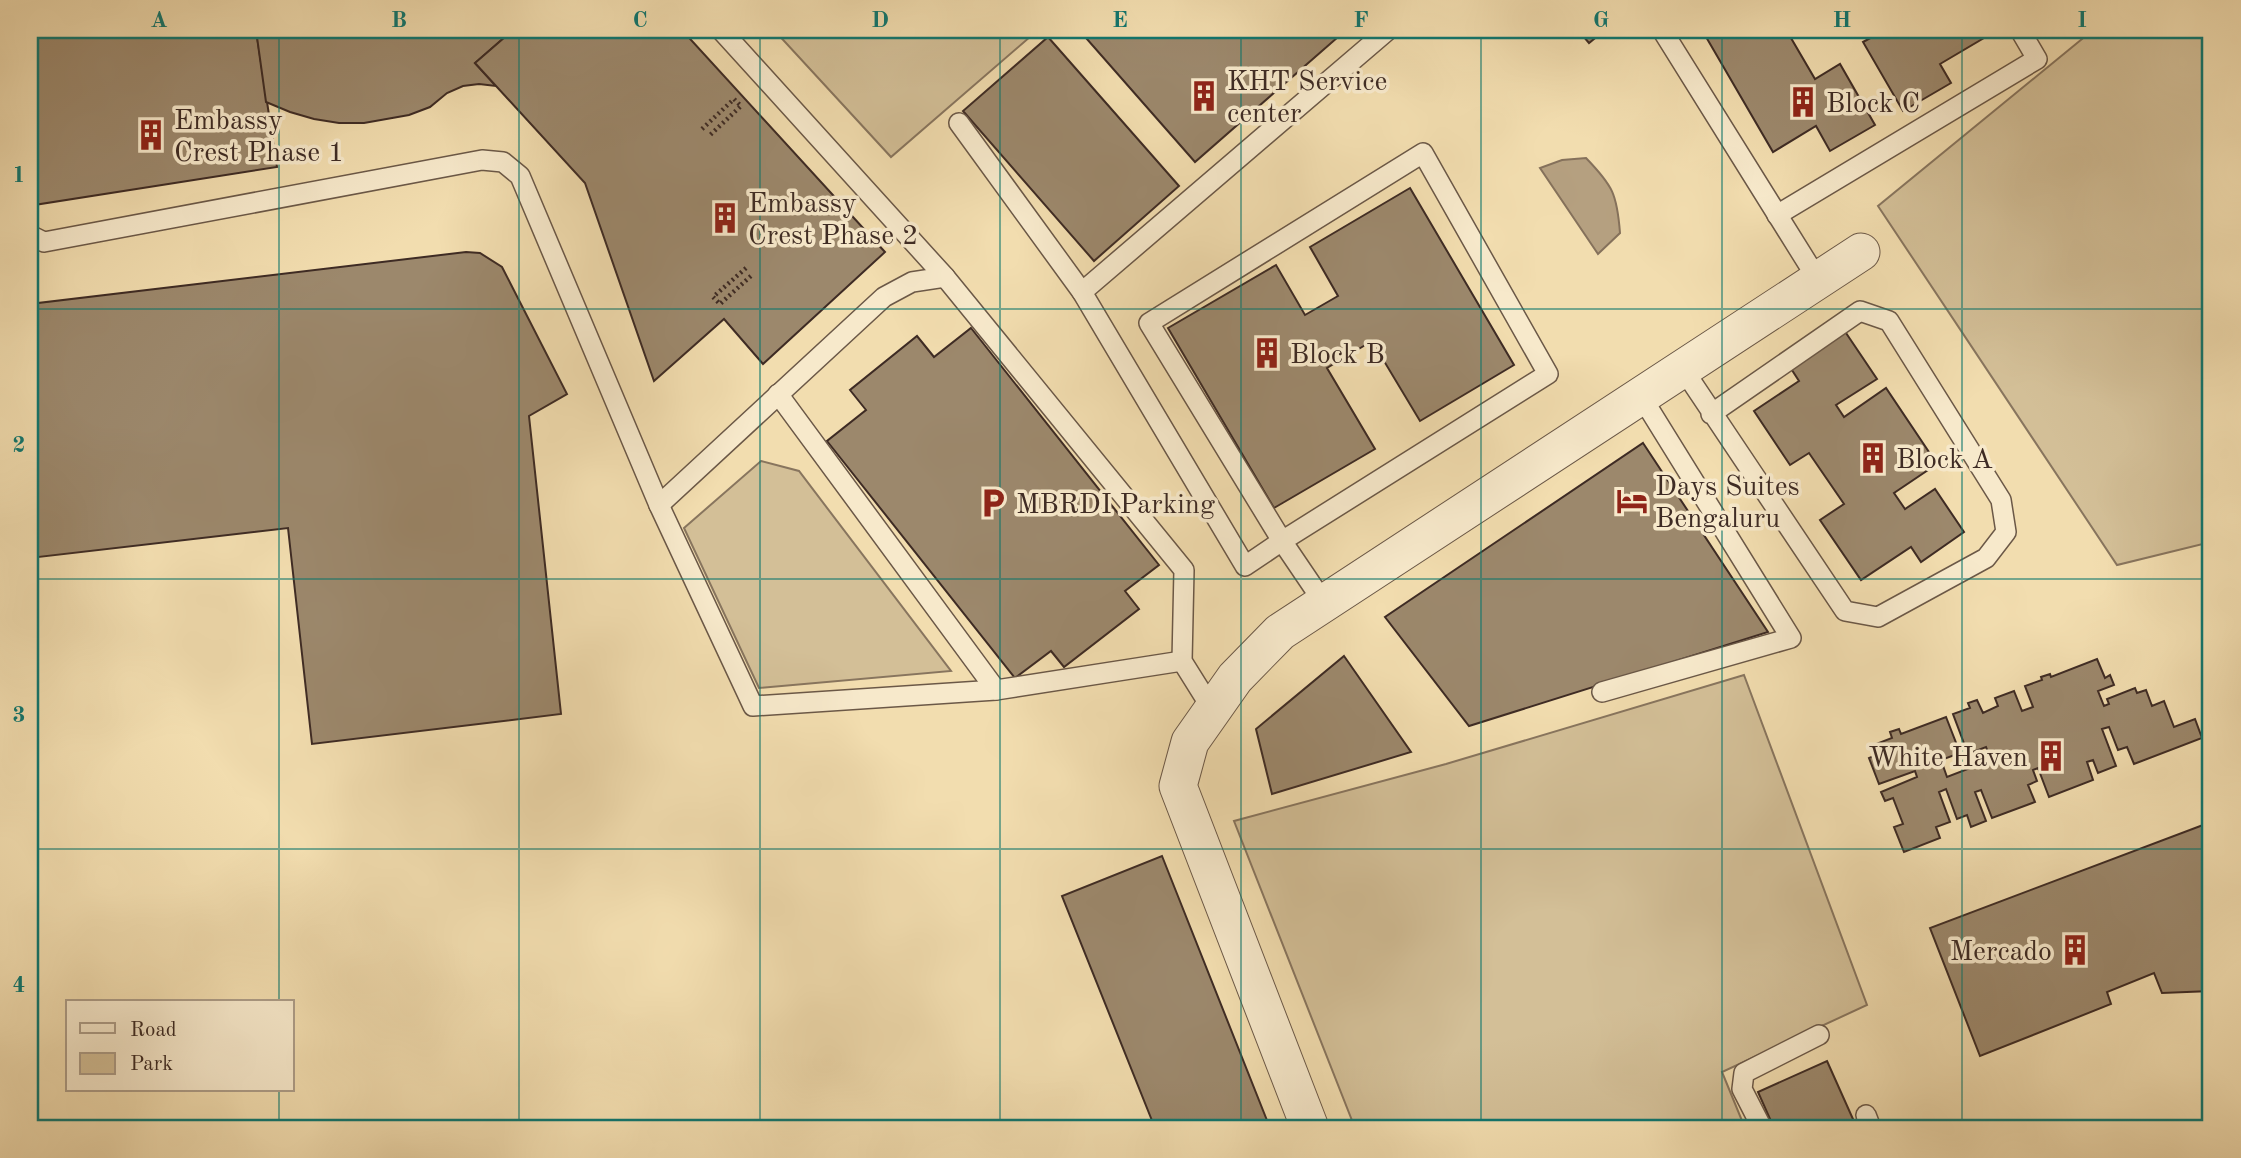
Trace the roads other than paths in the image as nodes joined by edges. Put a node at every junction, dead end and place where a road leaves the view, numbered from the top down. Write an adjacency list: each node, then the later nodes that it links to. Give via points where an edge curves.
1 (721, 30): 9 (lane)
2 (1388, 30): 11 (lane)
3 (1662, 30): 6 (lane)
4 (2020, 30): 6 (lane, via 2037,58)
5 (959, 123): 11 (lane)
6 (1777, 215): 10 (lane)
7 (30, 235): 16 (lane, via 44,242 482,160 503,162 520,176)
8 (1861, 252): 10 (street)
9 (945, 277): 13 (lane, via 912,282 884,297); 19 (lane, via 1184,570)
10 (1818, 281): 12 (street)
11 (1082, 292): 17 (lane, via 1245,566)
12 (1683, 369): 14 (street); 15 (lane)
13 (778, 394): 16 (lane); 20 (lane)
14 (1641, 396): 18 (street); 21 (lane, via 1791,638)
15 (1711, 414): 15 (lane, via 1845,611 1878,617 1986,558 2006,532 2001,500 1889,321 1860,311)
16 (659, 505): 20 (lane, via 753,706)
17 (1282, 541): 17 (lane, via 1149,323 1423,153 1548,374); 18 (lane)
18 (1324, 603): 22 (street, via 1280,632)
19 (1182, 661): 20 (lane); 22 (lane)
20 (996, 690)
21 (1602, 692)
22 (1212, 709): 24 (street, via 1190,742 1178,786)
23 (1819, 1035): 25 (lane, via 1744,1073 1742,1089)
24 (1310, 1128)
25 (1762, 1128)

